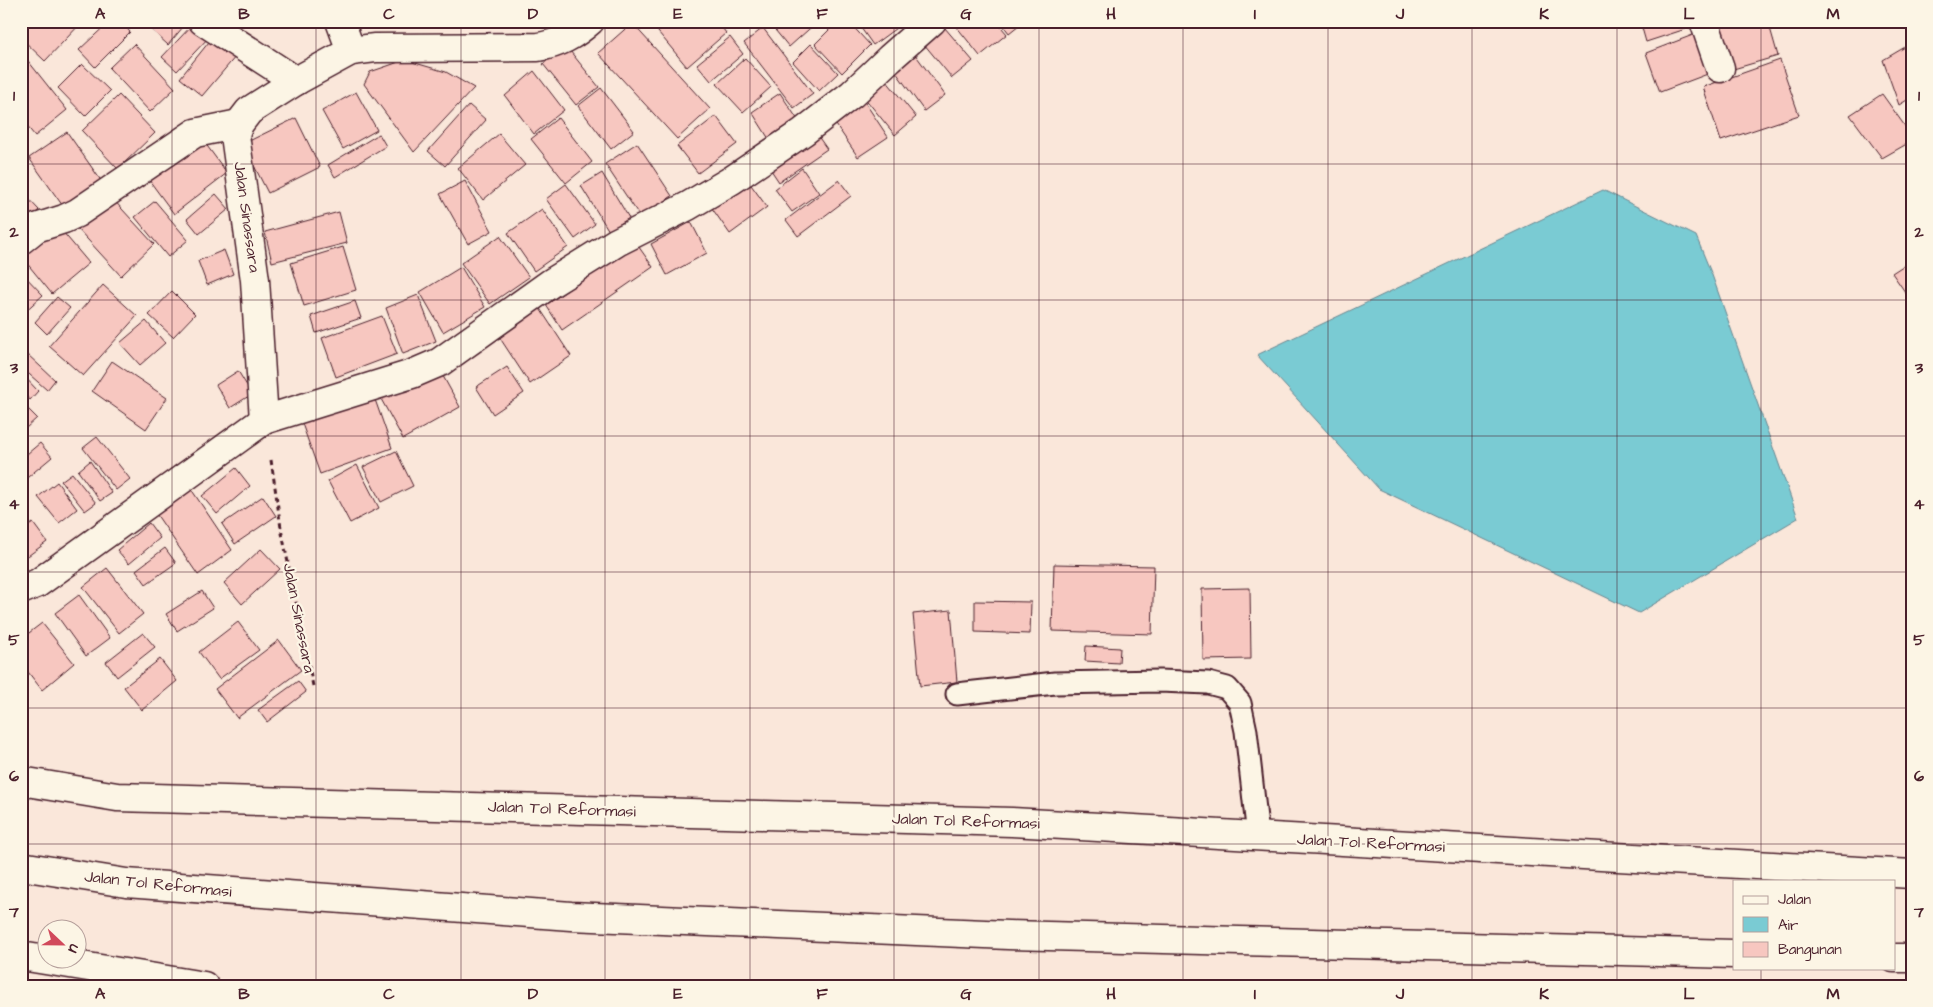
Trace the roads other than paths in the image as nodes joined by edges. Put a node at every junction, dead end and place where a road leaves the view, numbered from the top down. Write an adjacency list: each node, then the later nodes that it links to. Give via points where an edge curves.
1 (203, 21): 8 (main road)
2 (340, 21): 6 (main road)
3 (590, 21): 6 (main road, via 553,45 538,47 369,48)
4 (932, 21): 11 (main road, via 852,94 803,132 711,194 617,242 551,283 440,362 412,374)
5 (1704, 21): 7 (main road)
6 (351, 51): 8 (main road)
7 (1720, 68)
8 (296, 81): 9 (main road, via 249,111)
9 (239, 124): 10 (main road, via 195,133 78,213 36,228); 11 (main road, Jalan Sinassara, via 236,135 255,280)
10 (21, 240)
11 (264, 420): 12 (main road, via 38,583)
12 (21, 590)
13 (956, 694): 15 (lane, via 1065,683 1160,681 1208,683 1227,688 1240,703 1246,731)
14 (21, 781): 15 (main road, Jalan Tol Reformasi, via 117,798 1012,822)
15 (1258, 836): 17 (main road, Jalan Tol Reformasi)
16 (21, 866): 18 (main road, Jalan Tol Reformasi, via 126,884 572,916 1008,935)
17 (1912, 874)
18 (1733, 954)
19 (21, 956): 22 (main road)
20 (1896, 958): 21 (main road)
21 (1912, 958)
22 (204, 986)

